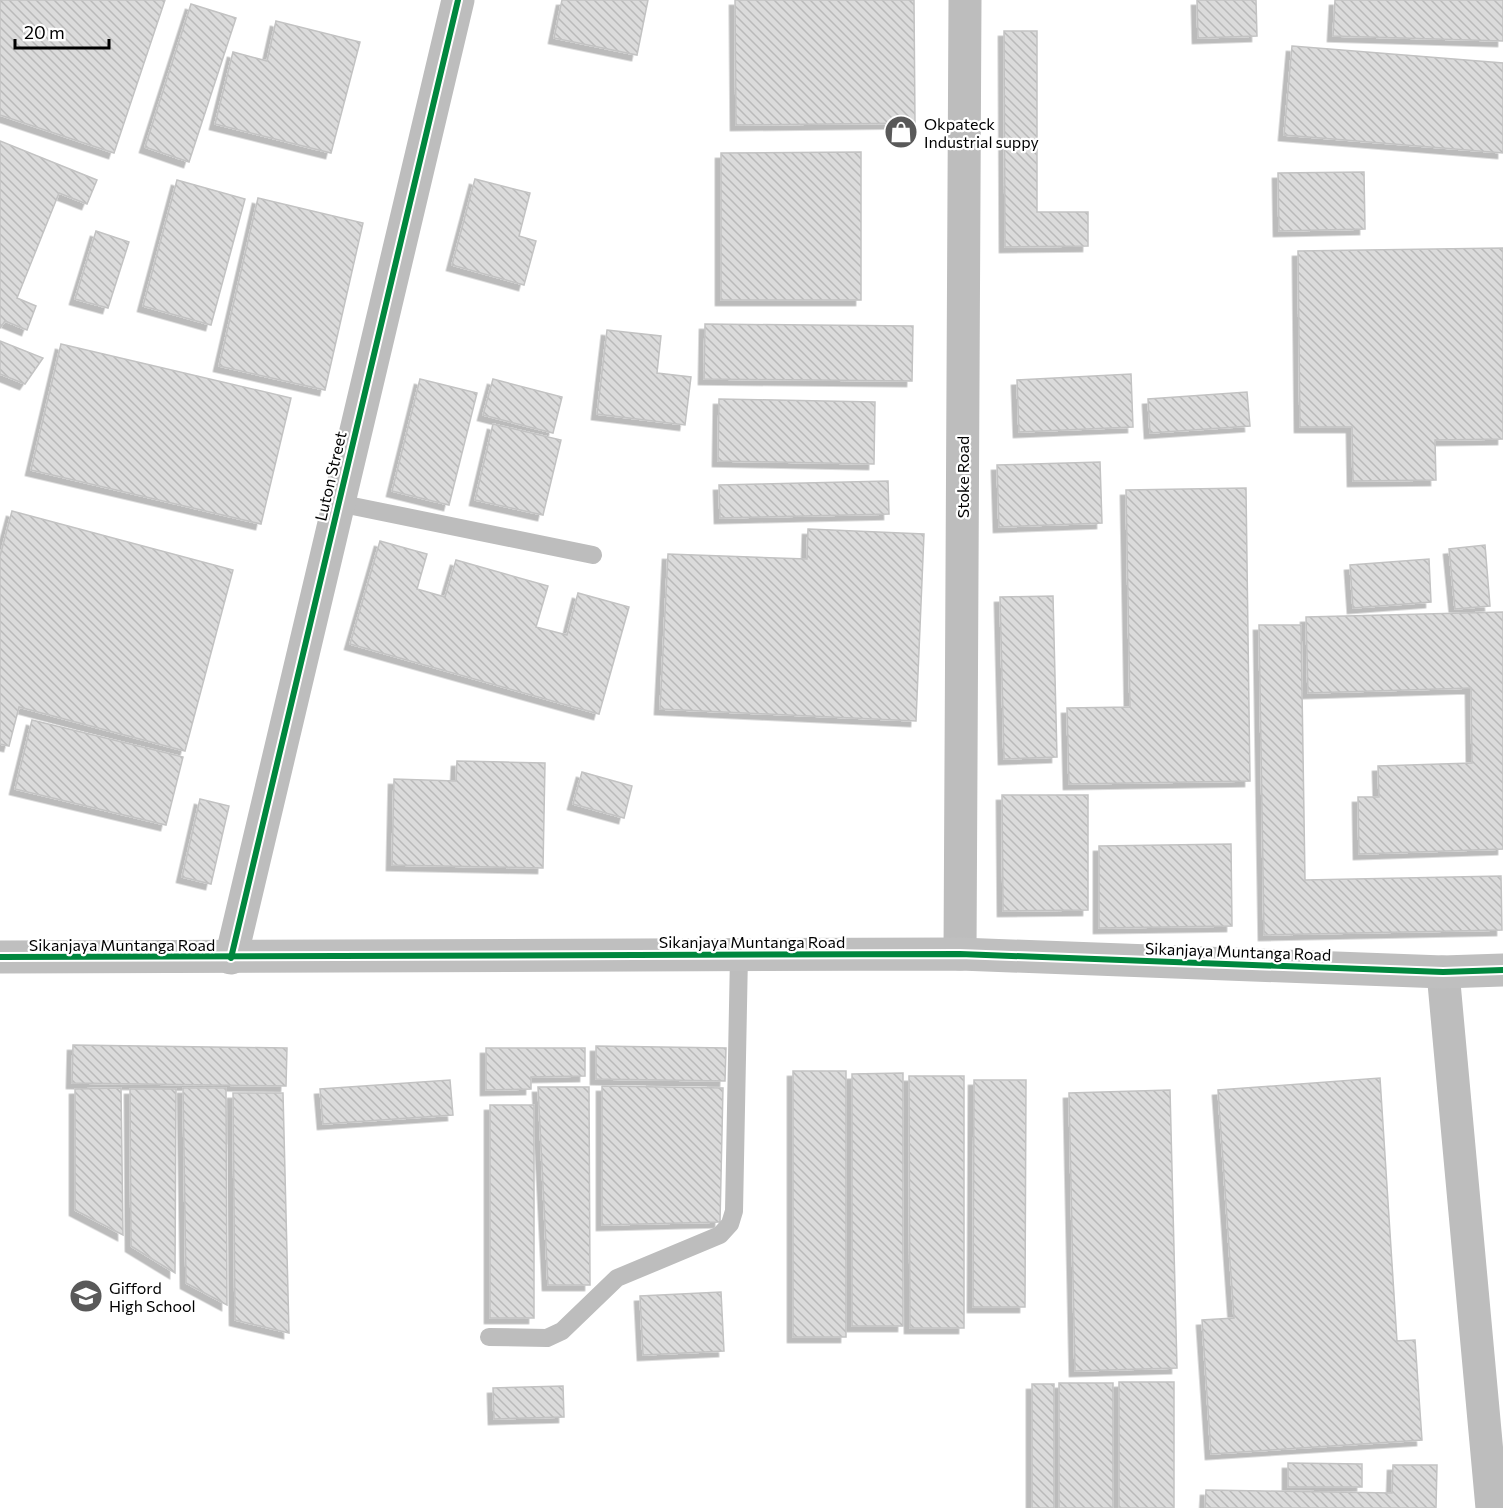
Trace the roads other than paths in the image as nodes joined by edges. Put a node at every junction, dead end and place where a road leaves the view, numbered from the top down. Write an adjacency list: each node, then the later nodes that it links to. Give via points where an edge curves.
1 (458, 0): 3 (street, Luton Street)
2 (965, 0): 5 (street, Stoke Road)
3 (338, 503): 4 (lane); 8 (street, Luton Street)
4 (593, 555)
5 (960, 954): 6 (street, Sikanjaya Muntanga Road); 10 (street, Sikanjaya Muntanga Road)
6 (739, 955): 8 (street, Sikanjaya Muntanga Road); 11 (lane, via 734,1211 730,1224 720,1235 617,1278 562,1331 547,1338)
7 (0, 957): 8 (street, Sikanjaya Muntanga Road)
8 (231, 958)
9 (1503, 970): 10 (street, Sikanjaya Muntanga Road)
10 (1443, 972): 12 (street)
11 (489, 1337)
12 (1492, 1508)

